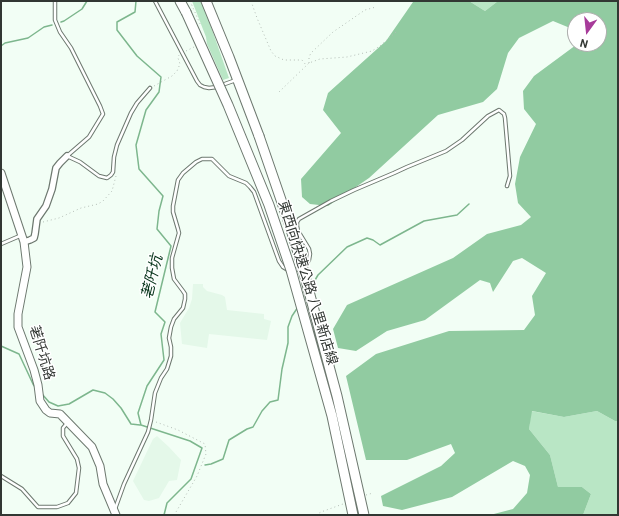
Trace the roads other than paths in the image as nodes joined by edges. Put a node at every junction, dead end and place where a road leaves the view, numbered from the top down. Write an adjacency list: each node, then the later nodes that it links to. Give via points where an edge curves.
1 (55, 1): 7 (lane, via 55,20 60,32 74,54 103,114 89,137)
2 (155, 1): 5 (lane, via 200,85 204,88 213,88)
3 (180, 1): 15 (highway, 東西向快速公路 八里新店線, bridge, via 228,105 269,205 291,270 332,416)
4 (206, 1): 5 (highway, 東西向快速公路 八里新店線)
5 (237, 79): 16 (highway, 東西向快速公路 八里新店線, bridge, via 259,136 303,269 337,396)
6 (150, 88): 7 (lane, via 131,113 117,145 111,176 99,176)
7 (67, 156): 10 (street, via 56,168 46,206 38,216 34,238)
8 (1, 173): 10 (street, 荖阡坑路)
9 (507, 186): 14 (lane, via 510,176 505,118 499,110 446,151 354,190 299,219 298,231 310,254 306,265 294,271 287,270 279,261 250,187 229,176 212,159 196,162 178,180 173,212 178,232 172,268 174,279 185,294 185,299 171,327 171,356 155,393 148,432 124,484)
10 (23, 239): 11 (lane); 12 (street, 荖阡坑路, via 27,267 18,327 34,370 40,401 46,410 60,414)
11 (1, 244)
12 (68, 422): 13 (lane, via 63,428 63,436 77,459 79,468 76,493 68,503 57,507 38,507 22,489); 14 (street, 荖阡坑路, via 92,447)
13 (1, 476)
14 (115, 513)
15 (353, 515)
16 (364, 515)

